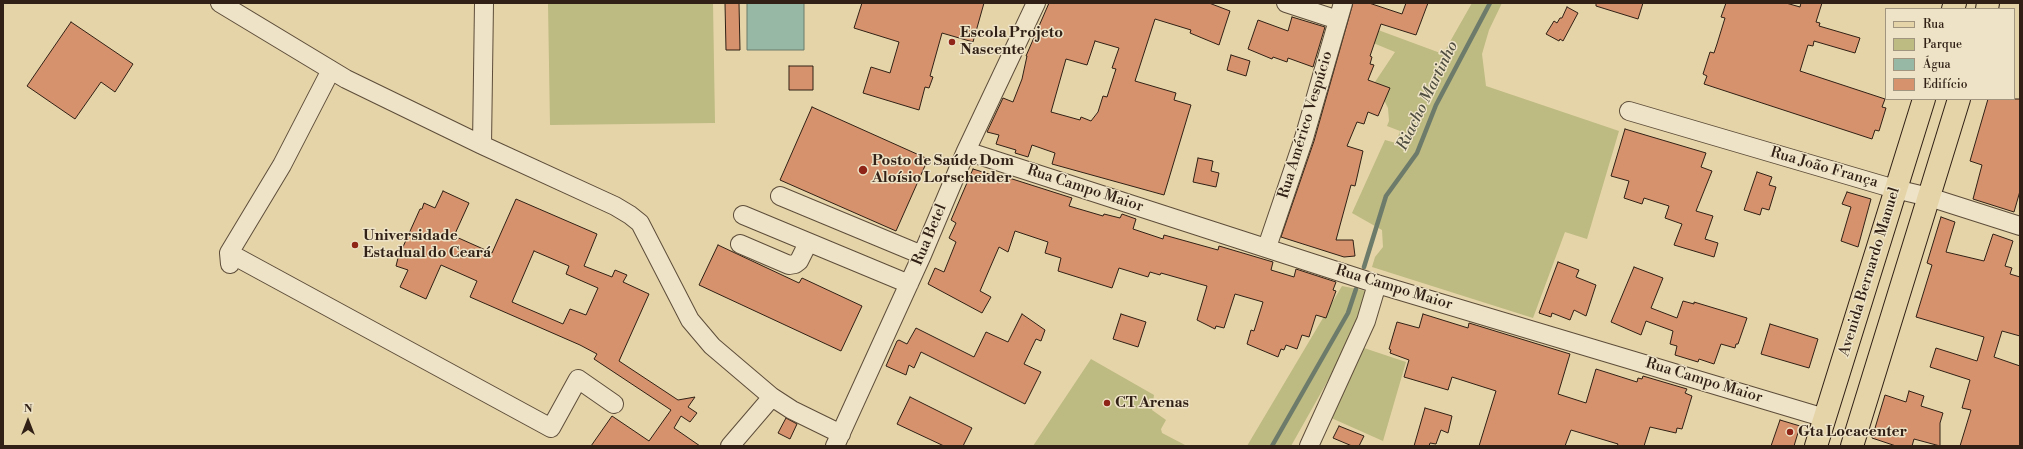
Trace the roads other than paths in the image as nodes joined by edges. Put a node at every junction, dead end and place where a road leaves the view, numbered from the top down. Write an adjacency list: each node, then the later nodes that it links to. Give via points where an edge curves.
1 (220, 3): 7 (street)
2 (484, 3): 11 (street)
3 (1036, 3): 12 (street, Rua Betel)
4 (1286, 3): 6 (street)
5 (1343, 3): 6 (street, Rua Américo Vespúcio)
6 (1338, 20): 20 (street, Rua Américo Vespúcio, via 1304,138)
7 (331, 70): 11 (street); 25 (street, via 230,260 551,428 578,379)
8 (1924, 100): 13 (main road, Avenida Bernardo Manuel)
9 (1959, 100): 15 (main road)
10 (1629, 111): 13 (street, Rua João França)
11 (482, 145): 24 (street, via 615,206 640,223 690,320 712,346)
12 (966, 151): 20 (street, Rua Campo Maior); 21 (street, Rua Betel)
13 (1895, 189): 15 (street, Rua João França); 26 (main road, Avenida Bernardo Manuel)
14 (780, 196): 21 (street)
15 (1929, 197): 17 (street, Rua João França); 31 (main road)
16 (743, 216): 18 (street)
17 (2020, 226)
18 (808, 243): 19 (street, via 799,261 789,265); 22 (street)
19 (740, 244)
20 (1267, 247): 23 (street, Rua Campo Maior)
21 (922, 255): 22 (street, Rua Betel)
22 (909, 284): 27 (street, Rua Betel)
23 (1377, 284): 26 (street, Rua Campo Maior); 29 (street, via 1366,321)
24 (772, 397): 27 (street); 28 (street)
25 (614, 404)
26 (1825, 418): 30 (main road, Avenida Bernardo Manuel)
27 (838, 440)
28 (730, 446)
29 (1309, 446)
30 (1816, 446)
31 (1852, 446)

